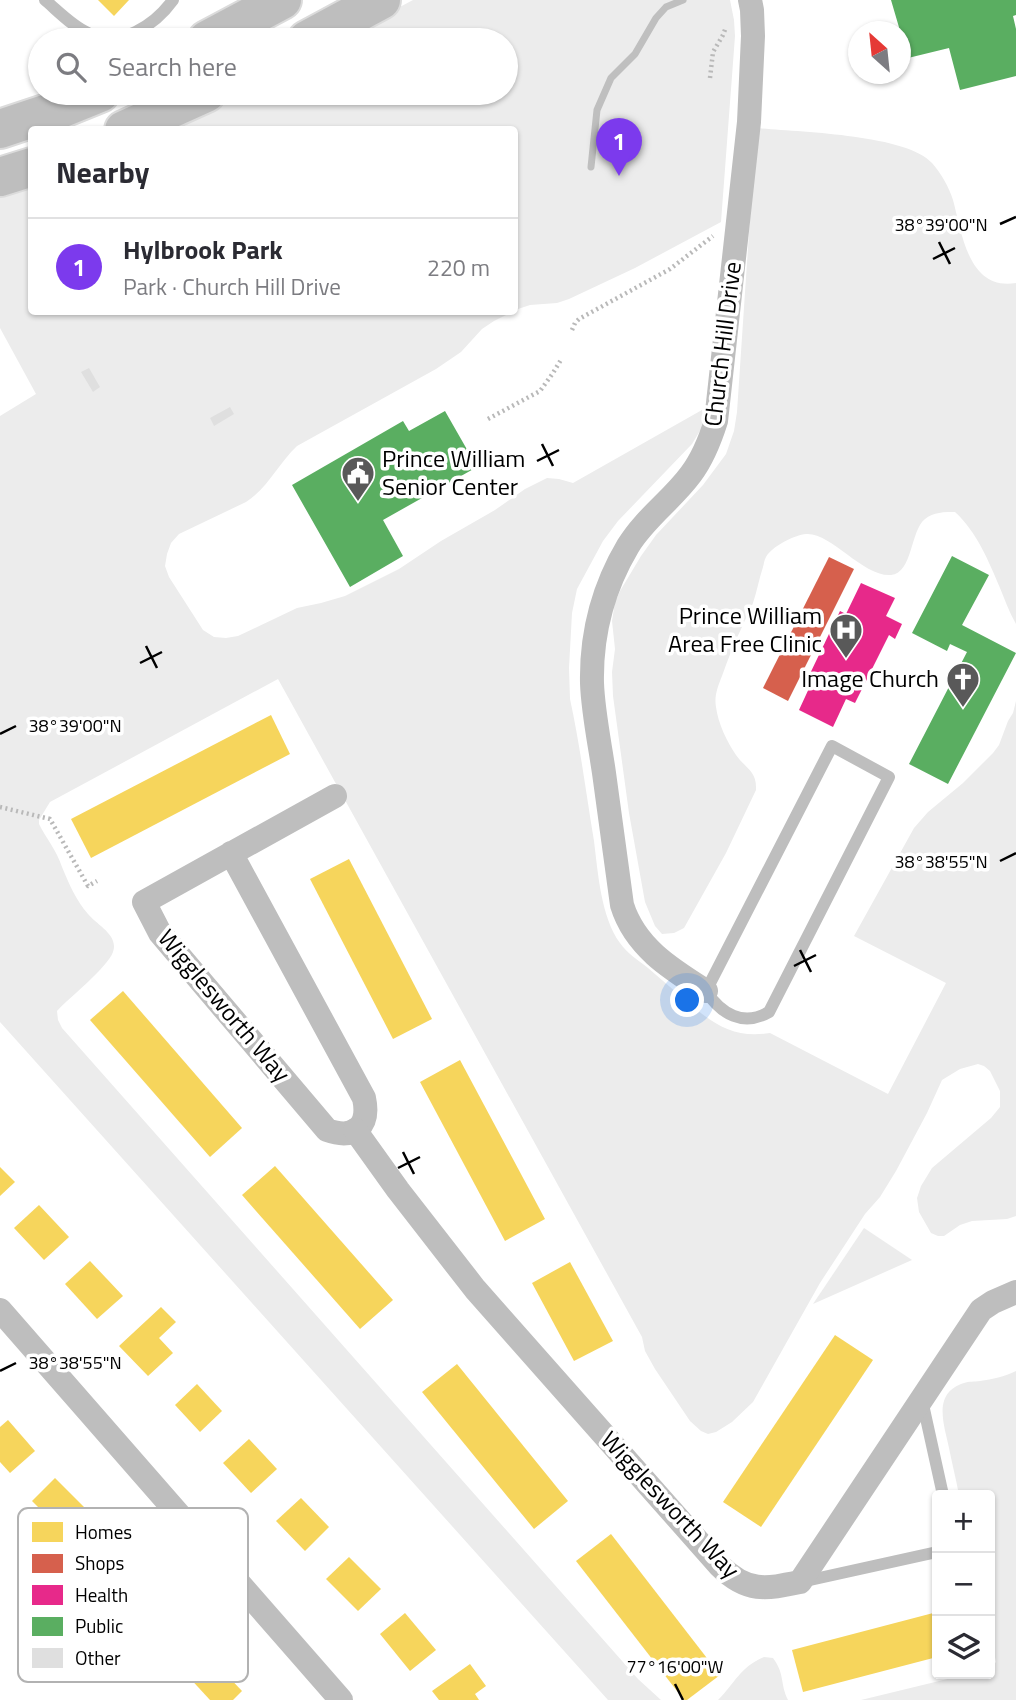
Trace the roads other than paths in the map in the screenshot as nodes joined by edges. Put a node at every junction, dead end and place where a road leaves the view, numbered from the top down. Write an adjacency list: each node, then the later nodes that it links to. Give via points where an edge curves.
1 (45, 0): 7 (lane)
2 (173, 0): 8 (lane)
3 (282, 0): 9 (main road)
4 (381, 0): 6 (main road)
5 (750, 0): 19 (street, Church Hill Drive, via 749,122 716,421 692,473 645,524 612,577 593,649 592,686 622,905 635,934 654,954)
6 (337, 11): 10 (main road)
7 (80, 28)
8 (143, 28)
9 (230, 28)
10 (319, 28)
11 (70, 105): 14 (main road)
12 (179, 105): 13 (main road)
13 (133, 126)
14 (0, 129)
15 (28, 168): 16 (main road)
16 (0, 177)
17 (335, 796): 18 (street, Wigglesworth Way)
18 (231, 853): 20 (street, via 364,1097 367,1110); 20 (street, Wigglesworth Way, via 144,902 160,933 327,1130 339,1134)
19 (706, 990): 19 (lane, via 737,1018 769,1012 890,777 832,746)
20 (355, 1130): 27 (street, Wigglesworth Way, via 475,1289 720,1566 752,1586 772,1588)
21 (1016, 1292): 23 (street, via 981,1310)
22 (0, 1310): 25 (street)
23 (922, 1399): 24 (lane); 27 (street)
24 (942, 1490)
25 (173, 1508)
26 (932, 1553): 27 (lane)
27 (800, 1582)
28 (248, 1594): 29 (street)
29 (341, 1700)

